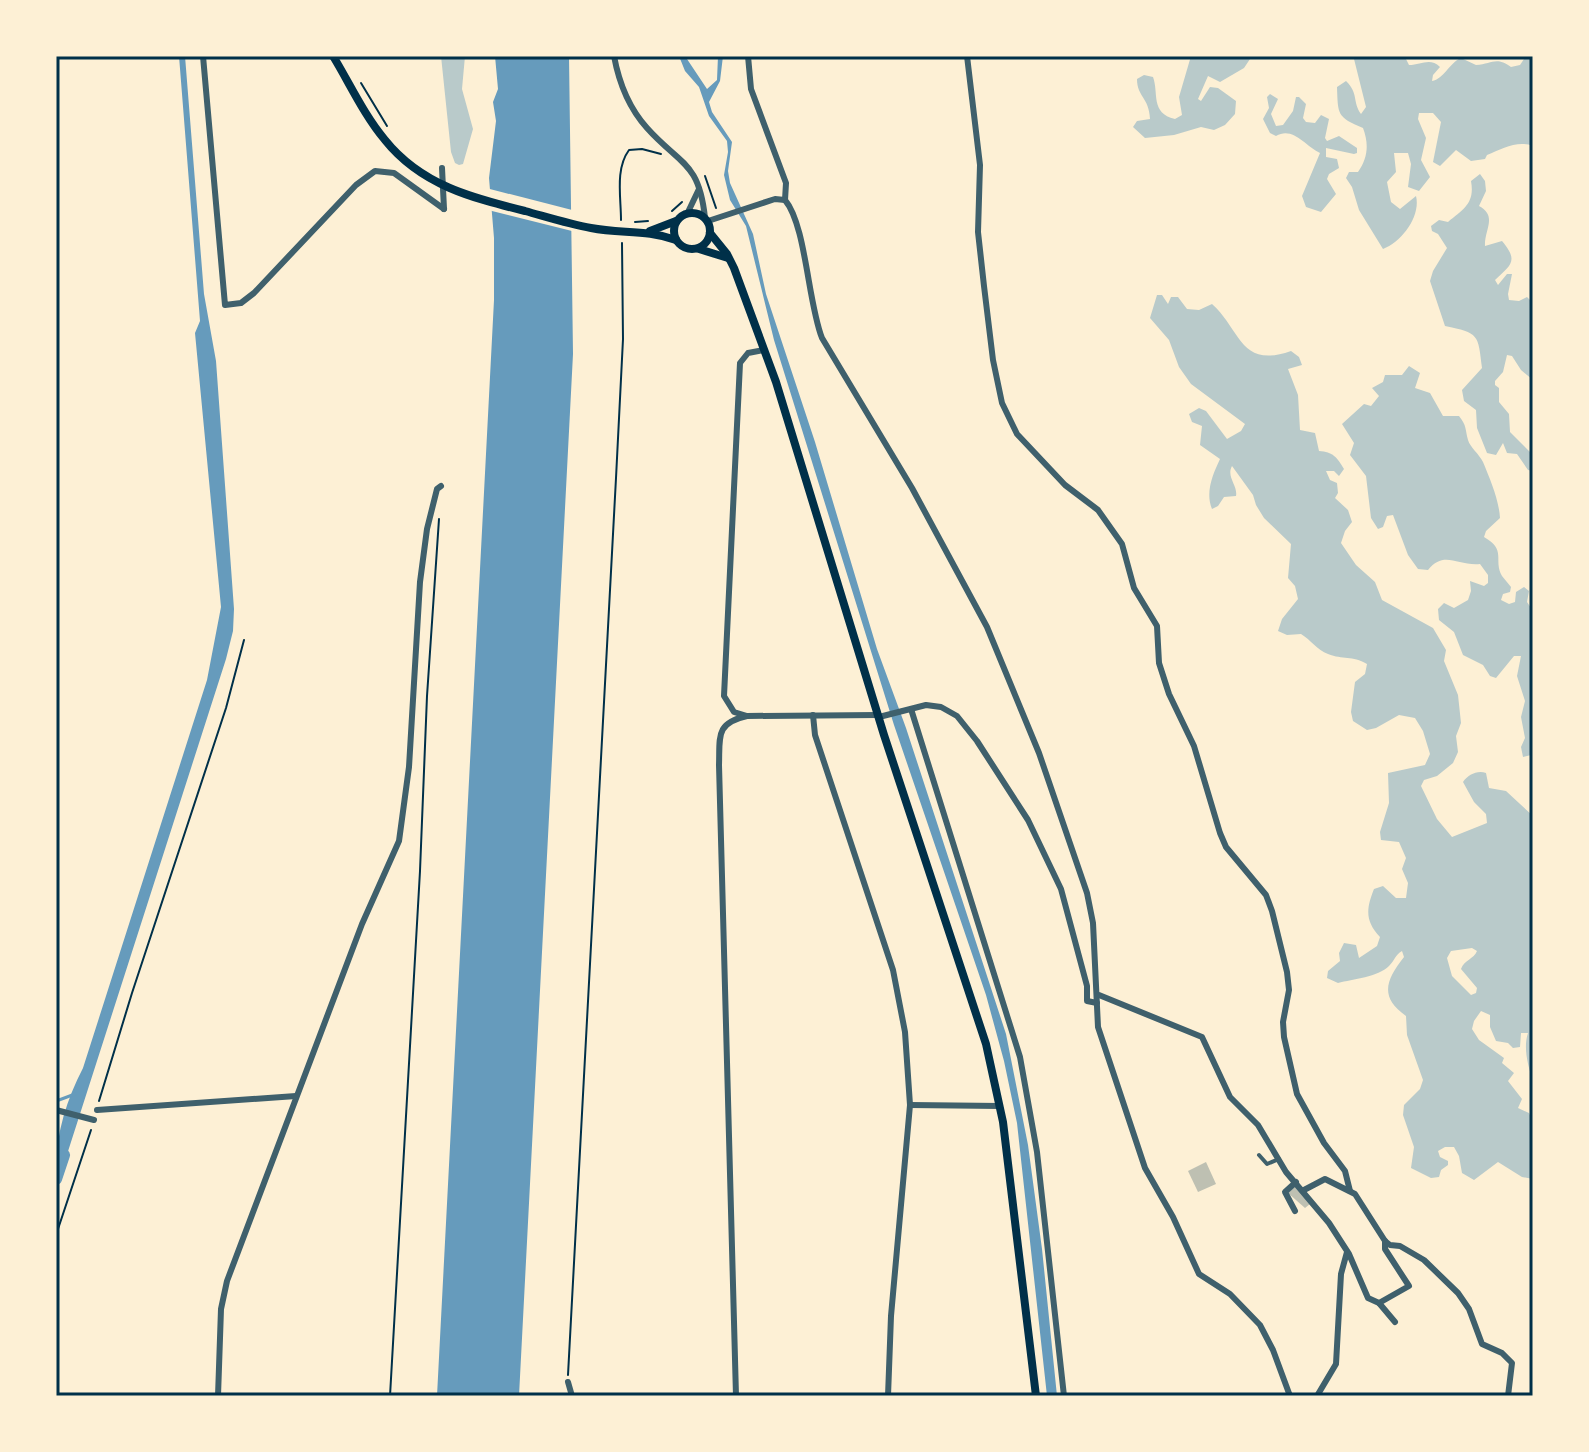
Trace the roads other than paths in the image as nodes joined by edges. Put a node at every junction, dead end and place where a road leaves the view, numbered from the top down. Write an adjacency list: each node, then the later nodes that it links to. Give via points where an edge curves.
1 (203, 56): 6 (street, via 225,305 241,303 254,293 375,171 394,173 444,209)
2 (333, 56): 12 (main road, via 396,154 441,185 584,227)
3 (614, 56): 7 (street, via 635,113 684,161)
4 (748, 56): 8 (street, via 753,95 786,183)
5 (967, 56): 35 (street, via 980,165 978,232 1002,403 1017,434 1065,485 1098,510 1122,544 1134,588 1157,626 1159,663 1194,746 1220,833 1272,911 1287,972 1284,1037 1297,1094 1345,1171)
6 (442, 168)
7 (699, 189): 9 (street); 10 (street)
8 (785, 200): 10 (street); 23 (street, via 794,218 822,338 987,627 1033,739 1087,893)
9 (688, 212): 10 (main road); 11 (main road)
10 (706, 219): 13 (main road)
11 (676, 221): 12 (main road); 14 (main road)
12 (649, 231): 14 (main road)
13 (710, 233): 15 (main road); 16 (main road)
14 (676, 240): 15 (main road, via 685,248)
15 (697, 248): 16 (main road)
16 (728, 258): 17 (main road)
17 (764, 350): 21 (street, via 748,353 740,363 723,689 730,709); 22 (main road)
18 (441, 486): 25 (street, via 424,548 399,841)
19 (908, 710): 22 (street); 24 (street, via 926,705 949,710 1013,795 1061,889 1087,1001); 47 (street, via 1020,1057 1035,1140)
20 (813, 715): 21 (street); 22 (street); 26 (street, via 902,1006)
21 (747, 716): 44 (street, via 724,726 719,765)
22 (881, 716): 27 (main road, via 979,1022)
23 (1099, 995): 24 (street); 32 (street, via 1202,1037 1230,1097 1258,1125)
24 (1097, 1003): 48 (street, via 1102,1044 1145,1168 1199,1274 1230,1294 1260,1325)
25 (296, 1096): 29 (street); 42 (street, via 227,1281)
26 (910, 1105): 27 (street); 45 (street)
27 (1000, 1106): 46 (main road)
28 (56, 1110): 30 (street)
29 (97, 1110)
30 (92, 1120)
31 (1259, 1155): 32 (street, via 1267,1164)
32 (1279, 1159): 33 (street)
33 (1296, 1182): 34 (street); 36 (street, via 1285,1192)
34 (1304, 1190): 35 (street, via 1325,1179); 38 (street)
35 (1350, 1191): 37 (street)
36 (1295, 1211)
37 (1385, 1241): 39 (street, via 1409,1286); 50 (street, via 1424,1260 1458,1293 1482,1344 1512,1363)
38 (1347, 1252): 39 (street, via 1368,1298); 49 (street, via 1336,1364)
39 (1379, 1303): 40 (street)
40 (1395, 1322)
41 (568, 1382): 43 (street)
42 (218, 1396)
43 (572, 1396)
44 (736, 1396)
45 (888, 1396)
46 (1036, 1396)
47 (1064, 1396)
48 (1290, 1396)
49 (1317, 1396)
50 (1508, 1396)

